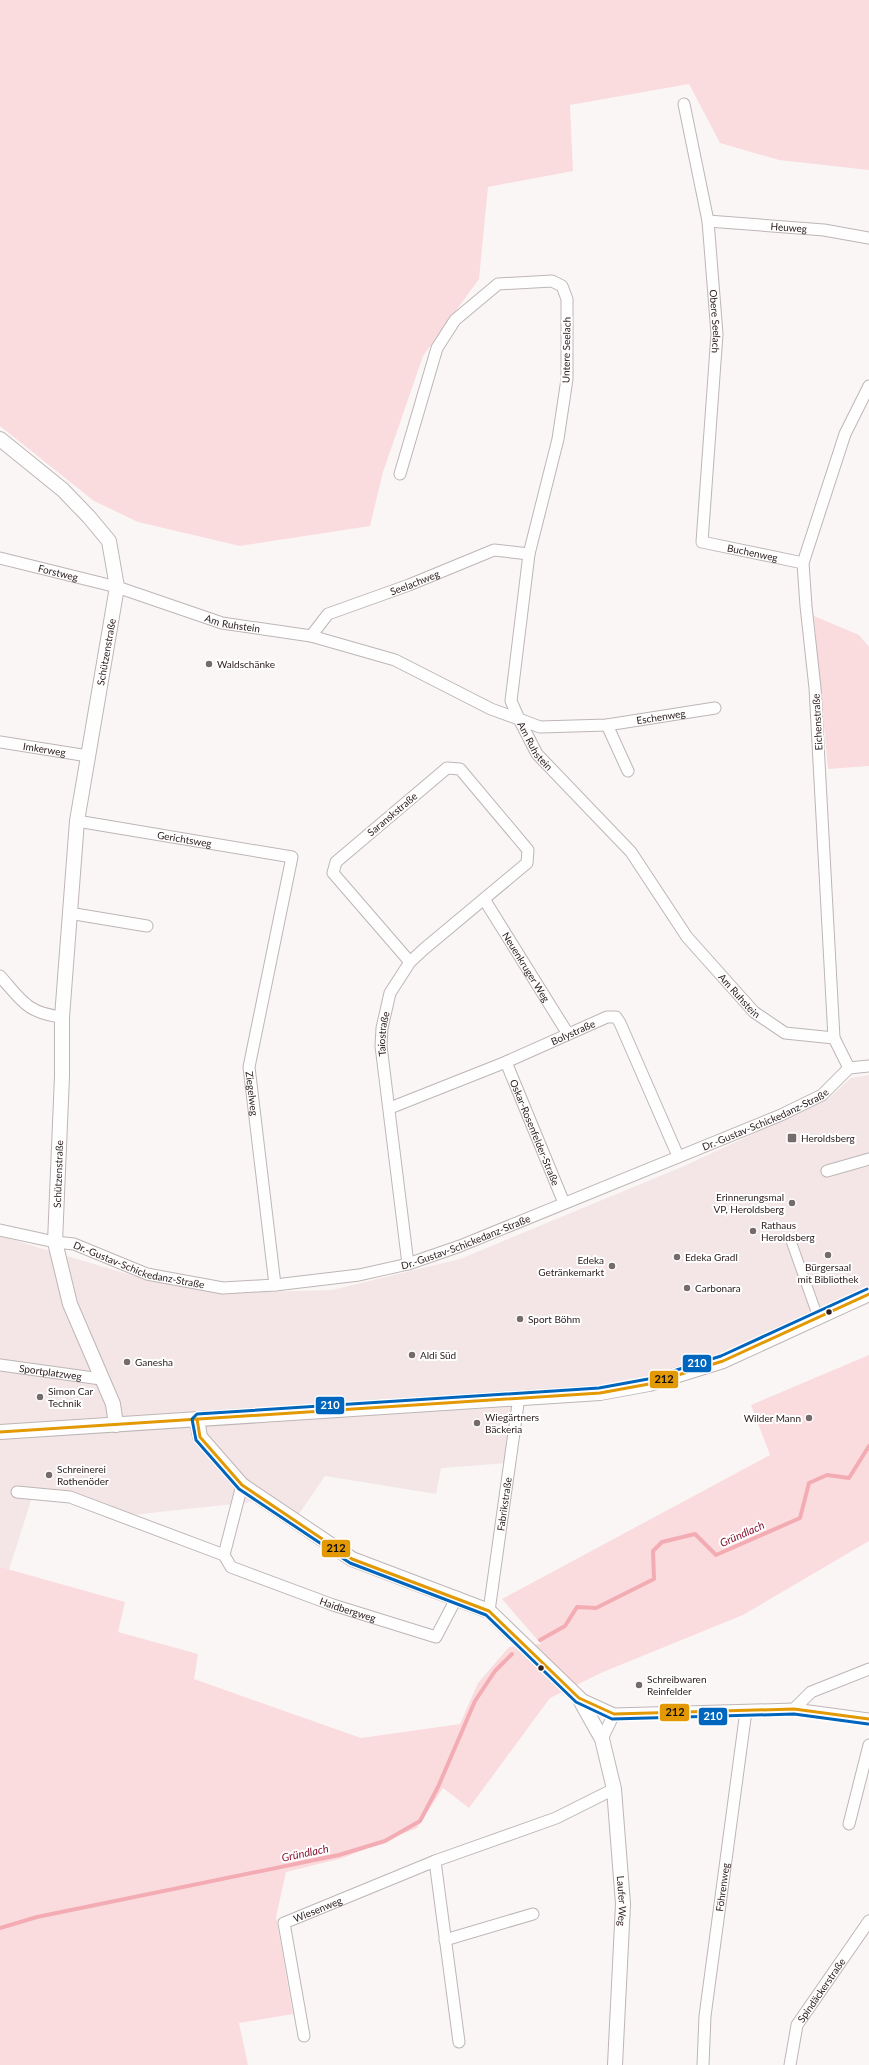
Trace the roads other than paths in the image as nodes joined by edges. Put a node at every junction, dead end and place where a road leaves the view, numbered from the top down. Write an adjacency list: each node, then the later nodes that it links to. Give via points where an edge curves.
1 (684, 104): 2 (street, Obere Seelach)
2 (708, 221): 3 (street, Heuweg, via 824,230); 7 (street, Obere Seelach, via 717,334)
3 (869, 238)
4 (869, 386): 10 (street, Eichenstraße, via 845,434)
5 (0, 439): 11 (street, Schützenstraße, via 63,490 109,541)
6 (400, 474): 8 (street, Untere Seelach, via 436,348 455,320 498,284 552,281 562,286 567,299 567,379 558,439)
7 (702, 542): 10 (street, Buchenweg)
8 (529, 554): 12 (street, Seelachweg, via 494,550 409,585 328,614); 14 (street, Untere Seelach, via 511,701)
9 (0, 558): 11 (street, Forstweg)
10 (803, 563): 29 (street, Eichenstraße, via 816,688)
11 (117, 587): 12 (street, Am Ruhstein, via 222,624); 17 (street, Schützenstraße)
12 (311, 636): 14 (street, Am Ruhstein, via 395,660 491,708)
13 (715, 708): 15 (street, Eschenweg)
14 (519, 719): 15 (street, Eschenweg, via 540,727); 29 (street, Am Ruhstein, via 536,754 631,852 687,937 754,1012 785,1034)
15 (608, 725): 18 (street)
16 (0, 742): 17 (street, Imkerweg)
17 (88, 756): 19 (street, Schützenstraße)
18 (628, 771)
19 (77, 821): 20 (street, Gerichtsweg); 23 (street, Schützenstraße)
20 (292, 857): 42 (street, Ziegelweg, via 249,1067)
21 (526, 863): 22 (street, Taiostraße); 25 (street, Saranskstraße, via 528,850 460,769 447,768 336,862 333,873)
22 (484, 899): 25 (street, Taiostraße); 28 (street, Neuenkruger Weg)
23 (69, 913): 24 (street); 27 (street, Schützenstraße)
24 (147, 926)
25 (410, 962): 33 (street, Taiostraße, via 390,993 382,1028 381,1046)
26 (0, 976): 27 (street, via 27,1008 46,1015)
27 (62, 1017): 40 (street, Schützenstraße)
28 (568, 1034): 30 (street, Bolystraße); 34 (street, Bolystraße, via 607,1017 616,1016)
29 (834, 1038): 32 (street, Eichenstraße)
30 (506, 1062): 33 (street, Bolystraße); 37 (street, Oskar-Rosenfelder-Straße)
31 (869, 1066): 32 (street)
32 (849, 1068): 34 (street, Dr.-Gustav-Schickedanz-Straße, via 822,1095 781,1115)
33 (390, 1108): 41 (street, Taiostraße)
34 (678, 1156): 37 (street, Dr.-Gustav-Schickedanz-Straße)
35 (869, 1159): 36 (street)
36 (827, 1172)
37 (564, 1203): 41 (street, Dr.-Gustav-Schickedanz-Straße, via 460,1246)
38 (0, 1230): 40 (street, Dr.-Gustav-Schickedanz-Straße)
39 (791, 1241): 44 (street)
40 (55, 1242): 42 (street, Dr.-Gustav-Schickedanz-Straße, via 74,1244 147,1274 223,1288); 46 (street, Schützenstraße, via 70,1304)
41 (408, 1264): 42 (street, Dr.-Gustav-Schickedanz-Straße, via 359,1275)
42 (274, 1285)
43 (869, 1294): 44 (street)
44 (818, 1317): 47 (street, via 723,1361 649,1384 600,1393)
45 (0, 1365): 46 (street, Sportplatzweg)
46 (101, 1379): 49 (street, Schützenstraße, via 113,1404)
47 (519, 1397): 48 (street); 55 (street, Fabrikstraße)
48 (197, 1419): 49 (street); 51 (street, via 200,1436)
49 (116, 1425): 50 (street)
50 (0, 1432)
51 (242, 1485): 53 (street); 54 (street, via 352,1559)
52 (17, 1492): 53 (street, Haidbergweg, via 70,1497)
53 (224, 1555): 54 (street, Haidbergweg, via 231,1567 333,1605 436,1637)
54 (457, 1597): 55 (street)
55 (489, 1610): 57 (street, Laufer Weg)
56 (869, 1669): 58 (street, via 811,1692)
57 (579, 1698): 60 (street); 62 (street, Laufer Weg)
58 (794, 1709): 59 (street); 61 (street)
59 (746, 1711): 60 (street); 73 (street, Föhrenweg, via 705,2016)
60 (614, 1714): 62 (street)
61 (869, 1719)
62 (602, 1739): 64 (street, Laufer Weg)
63 (869, 1744): 65 (street)
64 (614, 1789): 66 (street, Wiesenweg, via 556,1818); 72 (street, Laufer Weg, via 623,1904)
65 (849, 1824)
66 (435, 1861): 69 (street); 70 (street, Wiesenweg, via 284,1923)
67 (533, 1914): 69 (street)
68 (869, 1921): 74 (street, Spindäckerstraße, via 797,2025)
69 (445, 1940): 71 (street)
70 (304, 2036)
71 (459, 2042)
72 (615, 2065)
73 (703, 2065)
74 (790, 2065)

